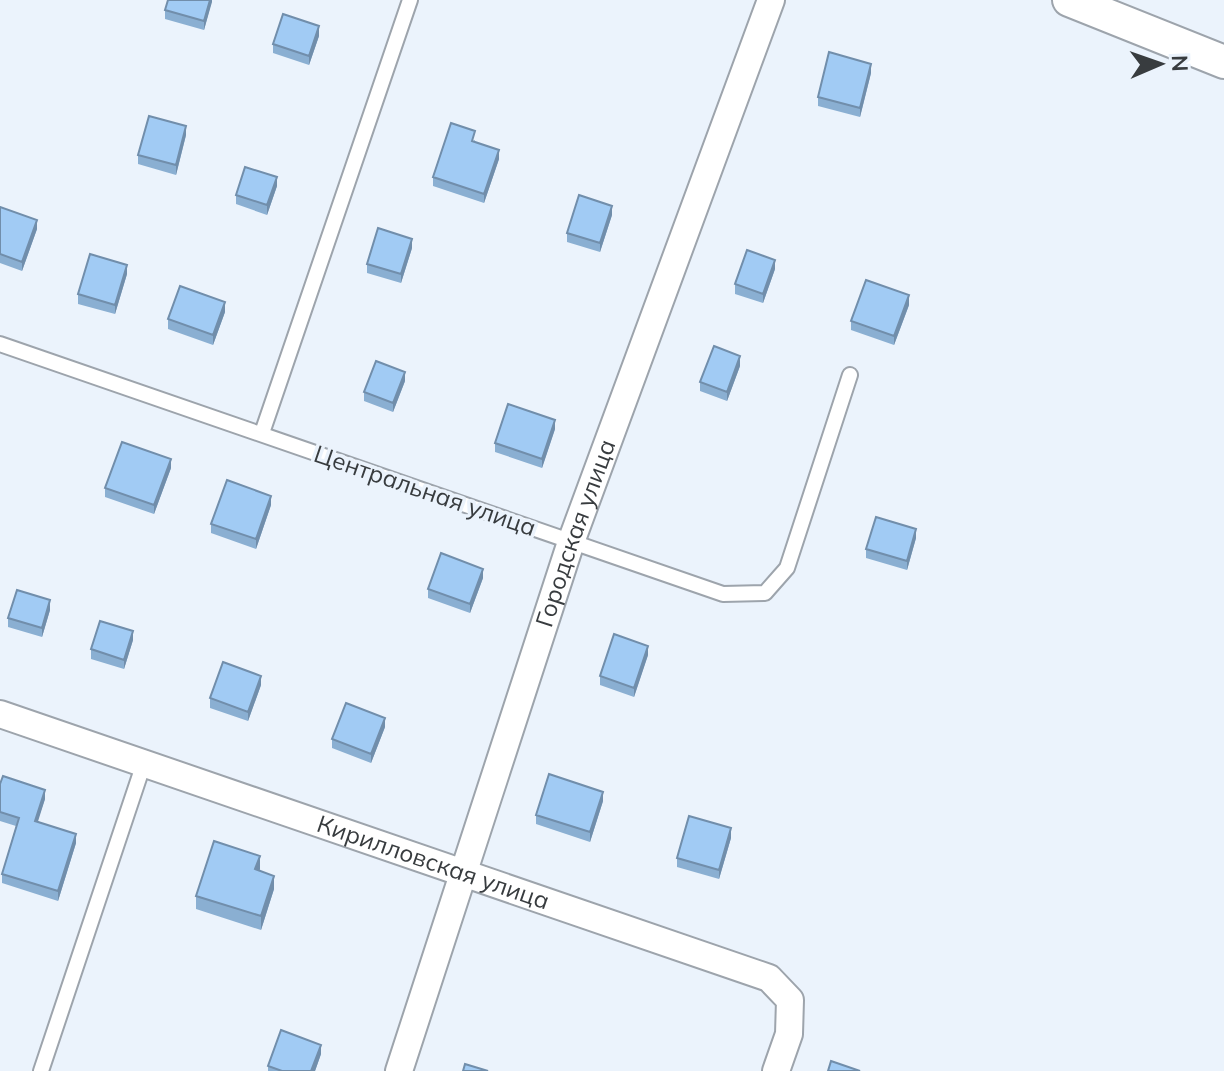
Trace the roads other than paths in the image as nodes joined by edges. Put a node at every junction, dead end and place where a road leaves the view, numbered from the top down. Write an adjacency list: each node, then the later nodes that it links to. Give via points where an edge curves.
1 (410, 0): 7 (lane)
2 (771, 0): 8 (street, Городская улица)
3 (1069, 0): 4 (street)
4 (1224, 62)
5 (0, 344): 7 (lane, Центральная улица)
6 (850, 375): 8 (lane, Центральная улица, via 787,568 765,593 723,594)
7 (262, 433): 8 (lane, Центральная улица)
8 (571, 542): 11 (street, Городская улица)
9 (0, 714): 10 (street, Кирилловская улица)
10 (144, 763): 11 (street, Кирилловская улица); 12 (lane)
11 (465, 872): 13 (street, Городская улица); 14 (street, Кирилловская улица, via 769,978 790,1000 789,1034)
12 (41, 1071)
13 (399, 1071)
14 (776, 1071)

